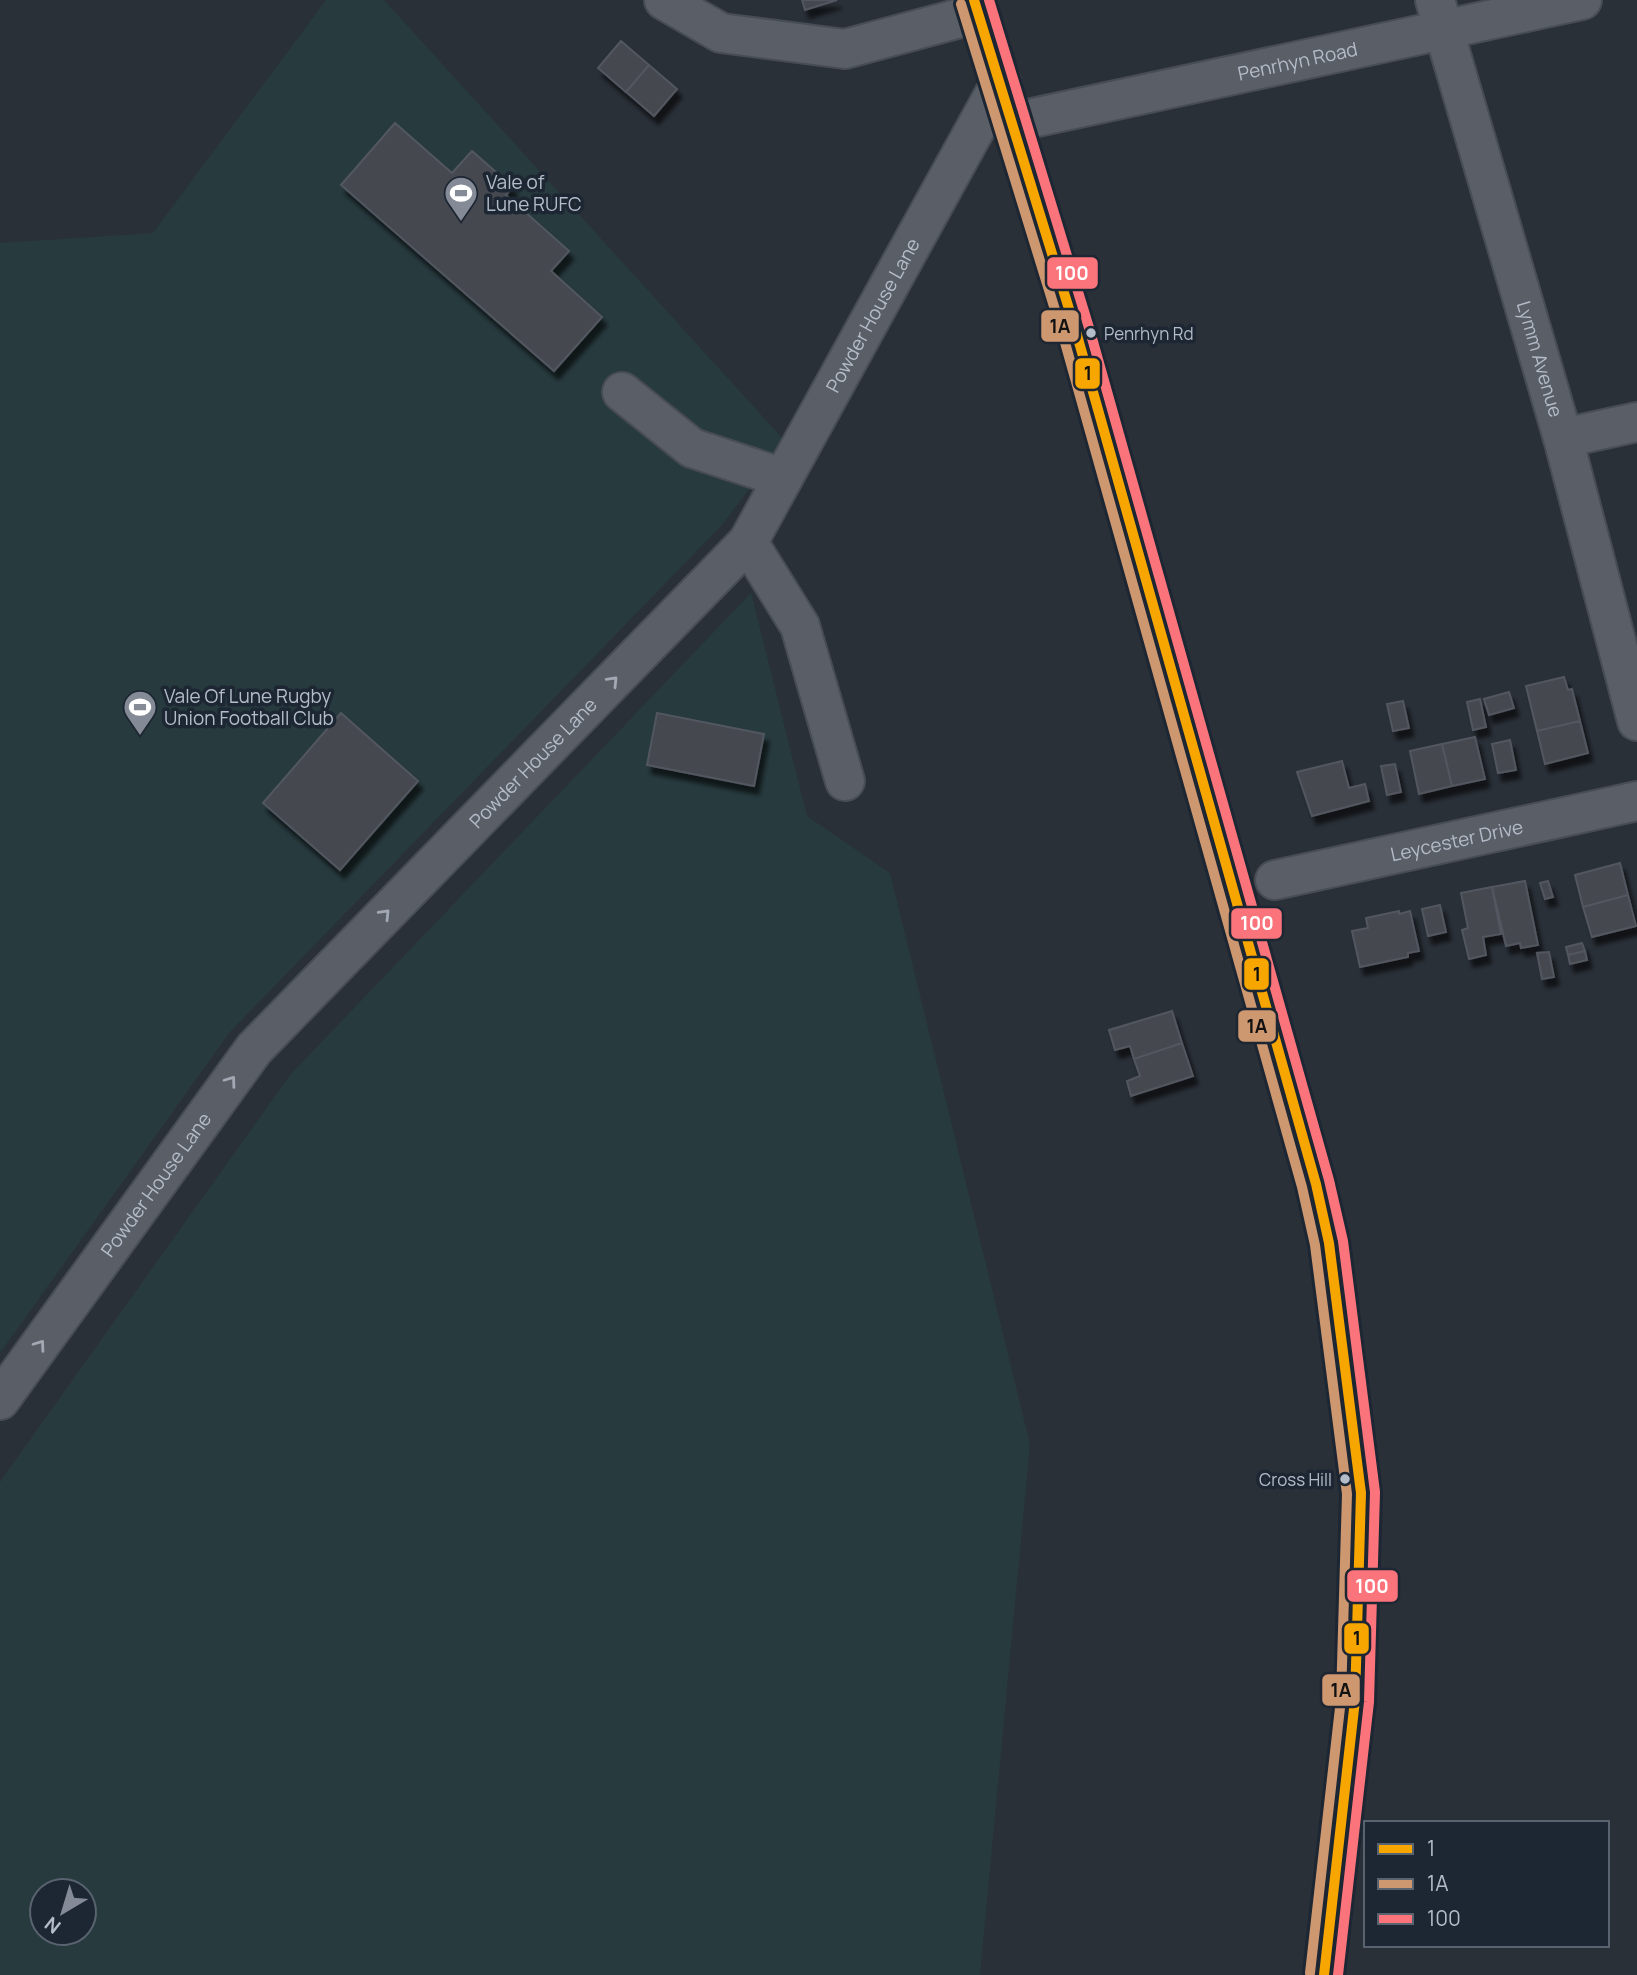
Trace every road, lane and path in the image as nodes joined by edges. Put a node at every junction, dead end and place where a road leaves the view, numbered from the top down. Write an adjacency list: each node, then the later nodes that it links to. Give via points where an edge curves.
1 (664, 0): 3 (street, via 721,33 845,50)
2 (1582, 0): 4 (street, Penrhyn Road)
3 (976, 7): 5 (main road)
4 (1439, 15): 6 (street, Penrhyn Road); 9 (street, Lymm Avenue)
5 (1001, 82): 6 (main road); 10 (street, Powder House Lane)
6 (1014, 122): 17 (main road, via 1329,1243 1361,1493 1355,1700)
7 (622, 392): 10 (street, via 692,448)
8 (1637, 422): 9 (street)
9 (1563, 438): 12 (street, Lymm Avenue)
10 (783, 478): 11 (street, Powder House Lane)
11 (748, 542): 13 (street, via 800,626); 16 (street, Powder House Lane, one-way to 11, via 254,1049)
12 (1637, 721)
13 (845, 781)
14 (1637, 802): 15 (street, Leycester Drive)
15 (1275, 880)
16 (0, 1400)
17 (1324, 1975)

